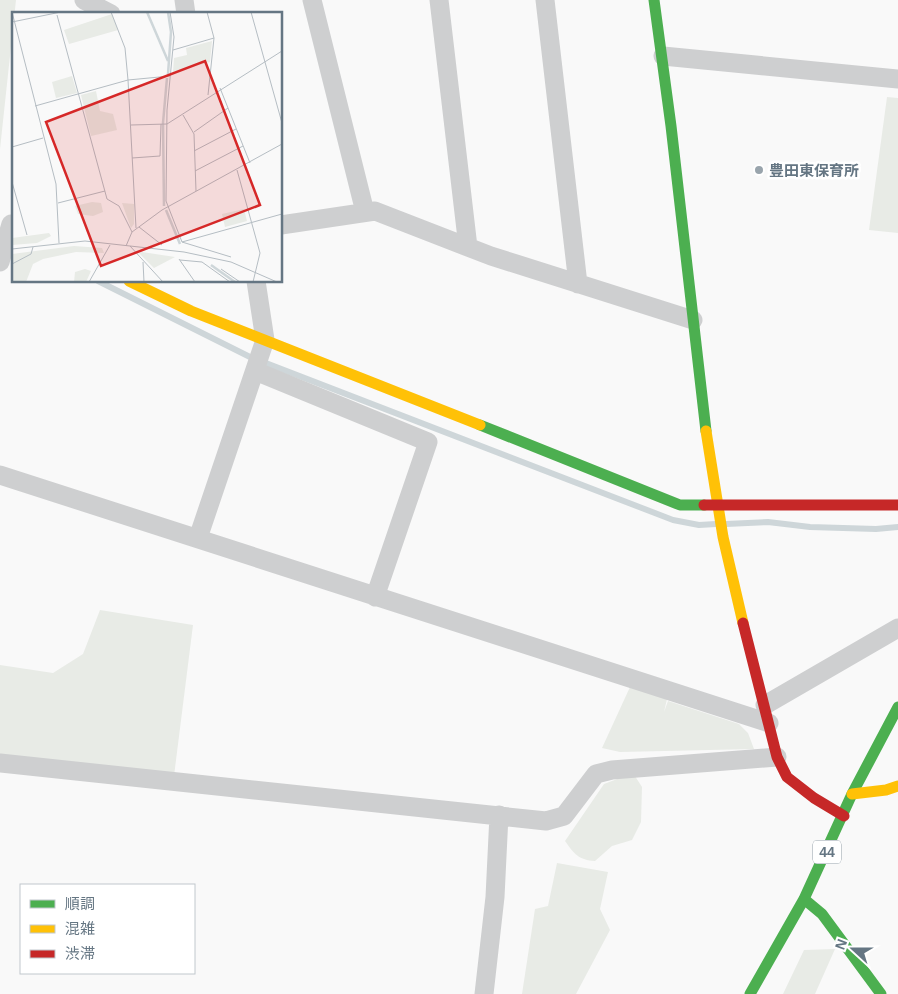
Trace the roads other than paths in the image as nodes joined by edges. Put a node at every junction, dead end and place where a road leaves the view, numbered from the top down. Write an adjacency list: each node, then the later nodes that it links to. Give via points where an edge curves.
1 (84, 0): 6 (street)
2 (312, 0): 9 (street)
3 (439, 0): 12 (street)
4 (545, 0): 16 (street)
5 (654, 0): 7 (street)
6 (107, 12)
7 (663, 56): 8 (street); 17 (street)
8 (898, 79)
9 (365, 212): 11 (street); 12 (street, via 375,210)
10 (8, 223): 13 (street)
11 (282, 225)
12 (468, 247): 16 (street)
13 (2, 254)
14 (131, 282): 18 (street, via 191,311)
15 (256, 282): 18 (street)
16 (578, 284): 17 (street)
17 (693, 320): 21 (street)
18 (265, 340): 19 (street); 21 (street, via 680,505)
19 (255, 371): 23 (street); 24 (street, via 428,442)
20 (0, 474): 23 (street)
21 (717, 505): 22 (street); 27 (street)
22 (898, 505)
23 (198, 538): 24 (street)
24 (375, 597): 27 (street)
25 (898, 628): 27 (street)
26 (898, 707): 31 (street, 44)
27 (767, 714): 28 (street)
28 (777, 757): 32 (street, via 612,770 596,774 564,816 546,821); 33 (street, via 787,777)
29 (0, 763): 32 (street)
30 (898, 786): 31 (street)
31 (852, 794): 33 (street, 44)
32 (500, 815): 35 (street)
33 (844, 816): 34 (street, 44)
34 (804, 899): 36 (street, 44); 37 (street, via 822,914)
35 (484, 994)
36 (750, 994)
37 (880, 994)

